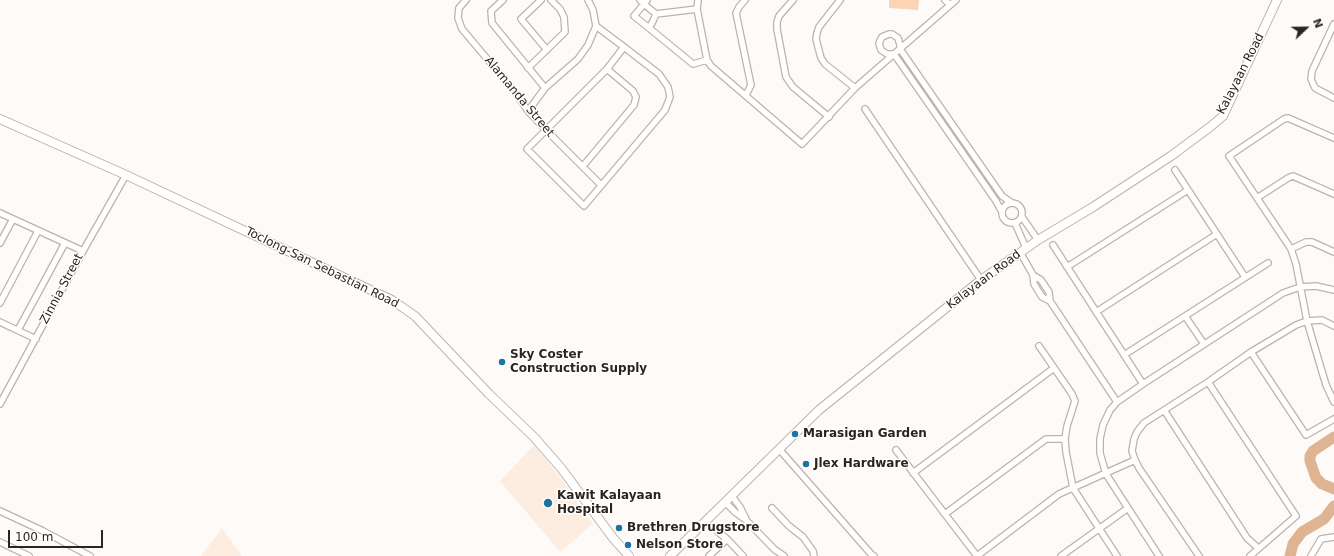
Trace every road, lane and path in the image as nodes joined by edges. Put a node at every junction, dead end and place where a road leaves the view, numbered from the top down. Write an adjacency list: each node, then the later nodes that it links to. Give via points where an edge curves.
1 (466, 0): 33 (street, Alamanda Street, via 459,8 458,18 462,29)
2 (503, 0): 26 (street, via 491,11 492,23)
3 (541, 0): 23 (street, via 521,19)
4 (551, 0): 23 (street, via 560,9 564,18 565,32)
5 (588, 0): 18 (street)
6 (698, 0): 15 (street)
7 (745, 0): 30 (street, via 736,13 750,85)
8 (793, 0): 34 (street, via 777,22 786,77 793,87)
9 (945, 0): 14 (street)
10 (956, 0): 14 (street)
11 (1277, 0): 53 (main road, Kalayaan Road, via 1222,116 1171,156)
12 (644, 1): 16 (street); 19 (street, via 634,16)
13 (837, 1): 29 (street, via 819,27 816,40 821,58)
14 (950, 5): 22 (street)
15 (697, 9): 16 (street); 25 (street)
16 (656, 14): 19 (street)
17 (1334, 24): 20 (street)
18 (596, 26): 21 (street); 28 (street, via 588,45 578,58)
19 (649, 28): 25 (street, via 693,64)
20 (1332, 32): 31 (street, via 1312,71 1311,79 1315,88)
21 (624, 46): 27 (street); 41 (street, via 659,74 668,87 670,97 665,110)
22 (900, 49): 24 (street); 24 (street, via 900,41 895,36 889,34 882,37 879,43 881,50 886,54); 45 (street, via 1002,196)
23 (547, 50): 26 (street)
24 (894, 54): 29 (street); 46 (street)
25 (708, 60): 30 (street, via 711,66)
26 (528, 68): 28 (street)
27 (607, 69): 36 (street); 38 (street, via 633,91 636,97 634,105)
28 (545, 88): 33 (street)
29 (855, 88): 34 (street)
30 (746, 95): 34 (street, via 802,144)
31 (1334, 98)
32 (865, 109): 64 (street)
33 (528, 111): 36 (street, Alamanda Street)
34 (829, 117)
35 (0, 119): 40 (main road, Toclong-San Sebastian Road)
36 (546, 130): 38 (street, Alamanda Street); 41 (street, via 527,149 584,206)
37 (1334, 138): 44 (street, via 1288,118 1229,156)
38 (582, 166): 41 (street, Alamanda Street)
39 (1175, 170): 42 (street)
40 (126, 174): 59 (street, Zinnia Street); 109 (main road, Toclong-San Sebastian Road, via 392,300 415,316 534,437)
41 (602, 185)
42 (1188, 190): 52 (street); 62 (street)
43 (1334, 194): 44 (street, via 1293,176)
44 (1257, 198): 57 (street)
45 (1012, 203): 46 (street, via 1006,204); 48 (street, via 1020,207)
46 (1002, 212): 50 (street, via 1005,221)
47 (0, 214): 49 (street)
48 (1022, 217): 50 (street); 53 (street)
49 (13, 219): 51 (street); 54 (street)
50 (1015, 223): 58 (street)
51 (38, 231): 55 (street); 67 (street)
52 (1217, 234): 63 (street); 68 (street)
53 (1038, 240): 58 (main road, Kalayaan Road)
54 (0, 243)
55 (65, 243): 59 (street); 73 (street)
56 (1053, 245): 62 (street)
57 (1291, 249): 60 (street, via 1312,242); 65 (street)
58 (1023, 250): 64 (main road, Kalayaan Road); 82 (street, via 1033,275 1041,280 1050,301)
59 (83, 251): 74 (street, Zinnia Street)
60 (1334, 252)
61 (1268, 263): 63 (street)
62 (1067, 268): 68 (street)
63 (1245, 277): 69 (street)
64 (980, 280): 88 (main road, Kalayaan Road, via 829,401)
65 (1300, 287): 66 (street, via 1316,286); 70 (street); 75 (street, via 1283,293)
66 (1334, 290)
67 (0, 303)
68 (1096, 312): 78 (street)
69 (1185, 316): 75 (street); 78 (street)
70 (1307, 321): 72 (street, via 1322,320); 77 (street); 83 (street, via 1326,385)
71 (0, 322): 73 (street)
72 (1334, 326)
73 (18, 330): 74 (street)
74 (36, 339): 84 (street, Zinnia Street)
75 (1204, 344): 81 (street)
76 (1038, 346): 79 (street)
77 (1251, 352): 80 (street); 86 (street, via 1306,435)
78 (1124, 355): 81 (street)
79 (1054, 368): 87 (street, via 1074,401); 91 (street)
80 (1208, 382): 85 (street); 106 (street, via 1296,516)
81 (1143, 384): 82 (street)
82 (1117, 402): 92 (street, via 1103,425 1100,439 1100,453)
83 (1334, 402)
84 (0, 404)
85 (1164, 410): 90 (street, via 1144,423 1137,432 1132,450); 106 (street, via 1248,538)
86 (1334, 419)
87 (1066, 439): 93 (street); 99 (street, via 1046,439)
88 (779, 449): 94 (main road, Kalayaan Road); 115 (street)
89 (896, 450): 91 (street)
90 (1135, 460): 92 (street); 120 (street)
91 (913, 472): 99 (street)
92 (1106, 474): 93 (street); 97 (street)
93 (1073, 488): 101 (street); 116 (street, via 1059,494)
94 (732, 496): 95 (main road, Kalayaan Road); 100 (street)
95 (725, 502): 100 (street); 110 (main road, Kalayaan Road)
96 (772, 508): 114 (street, via 803,537)
97 (1128, 508): 101 (street); 119 (street)
98 (0, 511): 107 (street)
99 (945, 514): 116 (street)
100 (746, 520): 113 (street)
101 (1099, 528): 117 (street); 118 (street)
102 (718, 532): 104 (street)
103 (1334, 537): 122 (street, via 1321,539)
104 (727, 539): 111 (street); 112 (street)
105 (0, 542): 108 (street)
106 (1258, 548): 121 (street)
107 (88, 555)
108 (29, 556)
109 (628, 556)
110 (670, 556)
111 (709, 556)
112 (743, 556)
113 (784, 556)
114 (814, 556)
115 (874, 556)
116 (977, 556)
117 (1061, 556)
118 (1117, 556)
119 (1159, 556)
120 (1199, 556)
121 (1250, 556)
122 (1311, 556)

